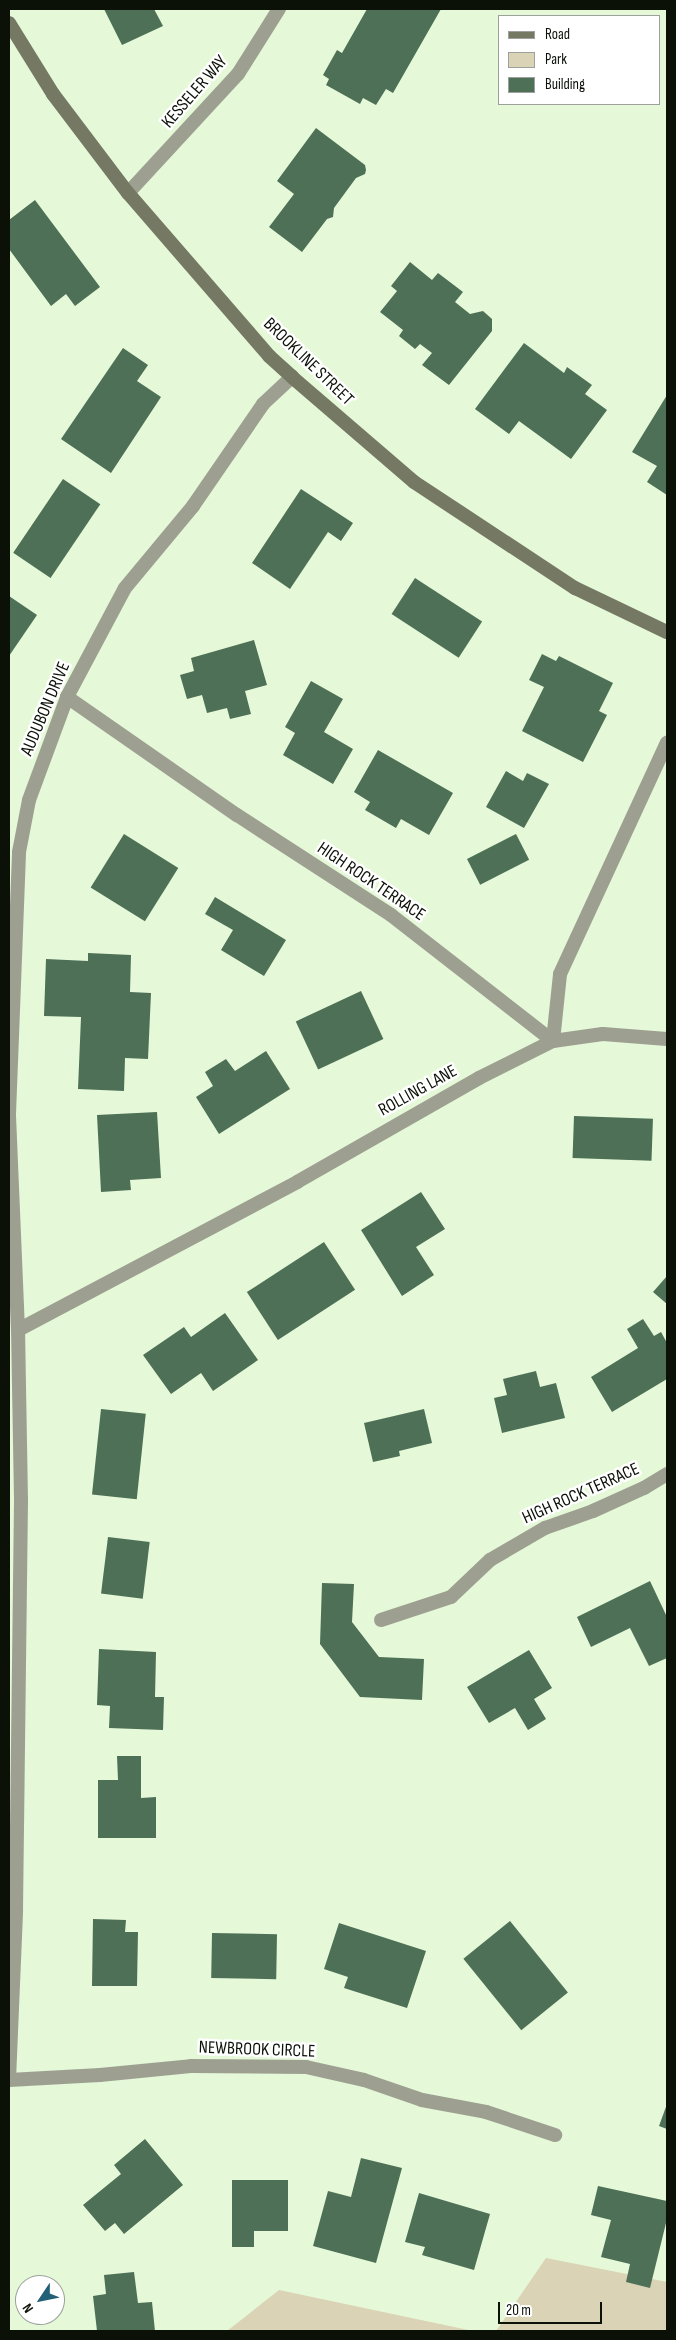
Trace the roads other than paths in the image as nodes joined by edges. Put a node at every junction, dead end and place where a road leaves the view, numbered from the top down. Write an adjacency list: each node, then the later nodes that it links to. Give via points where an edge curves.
1 (279, 9): 3 (street, KESSELER WAY, via 238,74)
2 (9, 23): 3 (main road, BROOKLINE STREET, via 53,94)
3 (128, 193): 4 (main road, BROOKLINE STREET, via 269,356)
4 (292, 377): 5 (main road, BROOKLINE STREET, via 414,482 575,588); 6 (street, AUDUBON DRIVE, via 263,404 193,506 125,588)
5 (667, 632)
6 (67, 697): 9 (street, HIGH ROCK TERRACE, via 237,816 392,915); 10 (street, AUDUBON DRIVE, via 29,800 19,852 9,1114)
7 (667, 742): 9 (street, via 560,974)
8 (667, 1039): 9 (street, via 603,1034)
9 (553, 1041): 10 (street, ROLLING LANE, via 479,1078 297,1182)
10 (18, 1330): 13 (street, AUDUBON DRIVE, via 21,1520 16,1910)
11 (667, 1474): 12 (street, HIGH ROCK TERRACE, via 593,1511 545,1528 490,1560 451,1597)
12 (381, 1620)
13 (9, 2080): 14 (street, NEWBROOK CIRCLE, via 191,2066 306,2067 364,2080 422,2100 486,2112)
14 (555, 2135)

